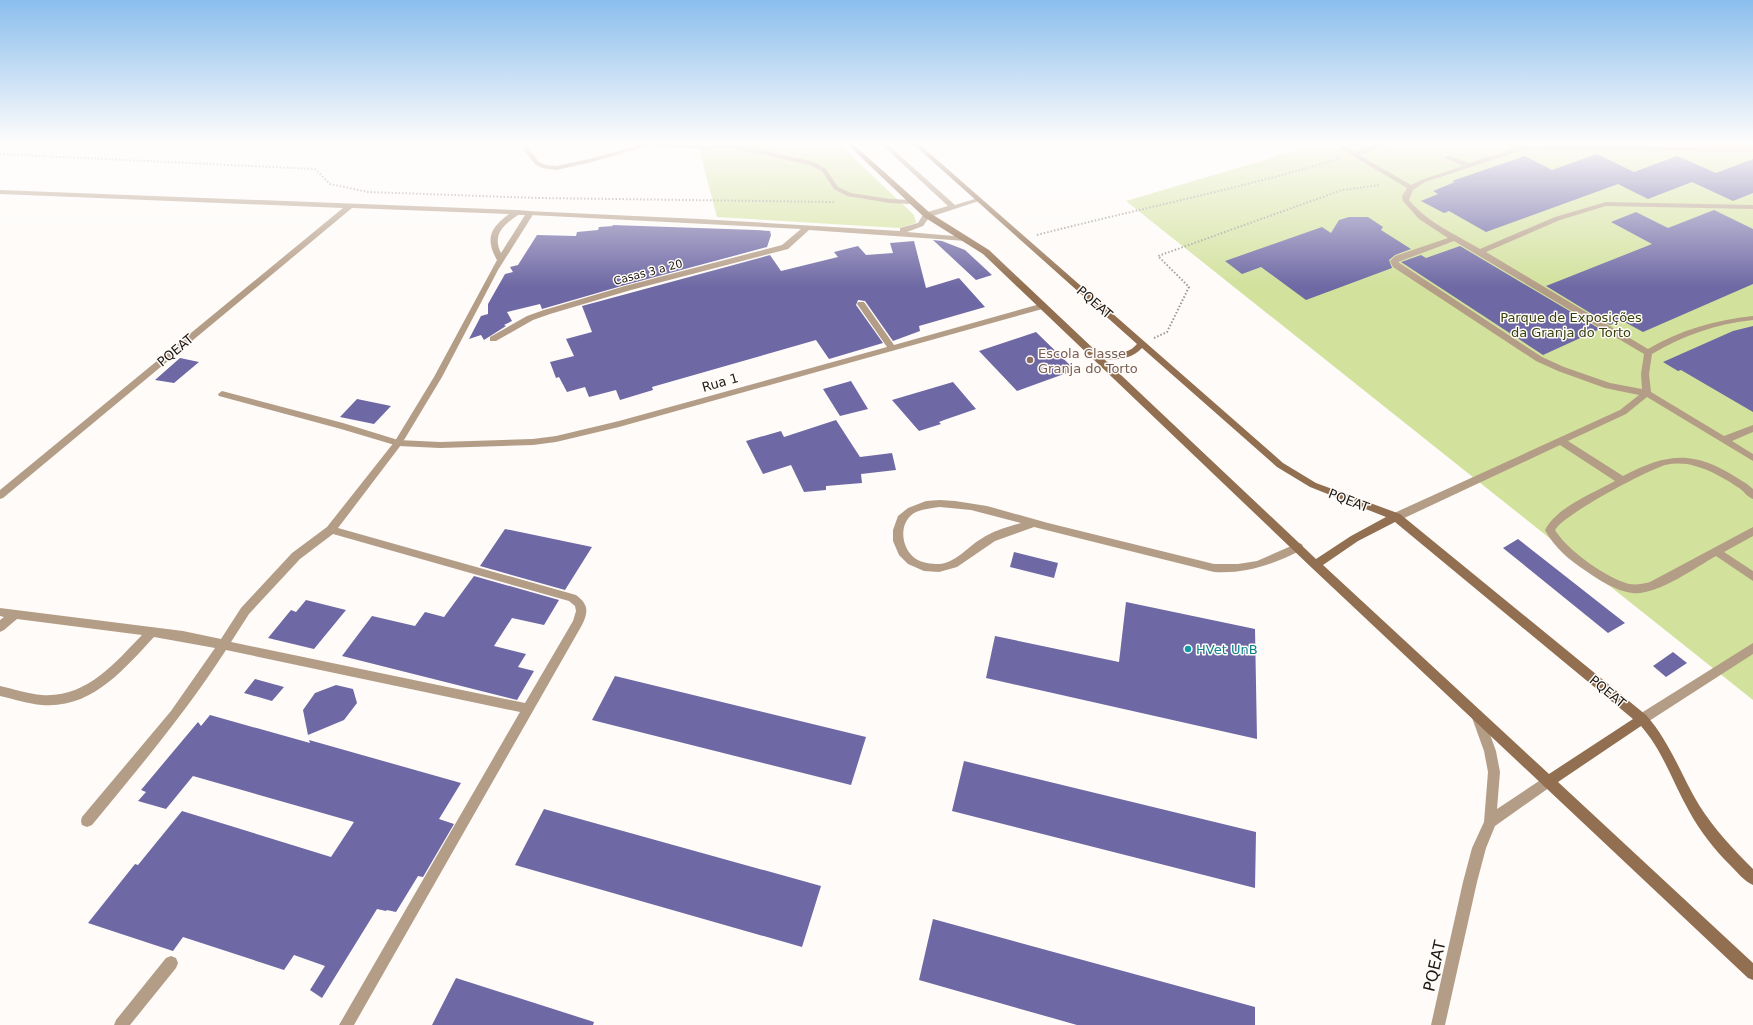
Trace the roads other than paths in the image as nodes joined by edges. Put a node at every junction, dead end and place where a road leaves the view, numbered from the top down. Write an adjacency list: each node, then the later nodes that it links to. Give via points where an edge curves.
1 (0, 192): 9 (street)
2 (843, 192): 8 (street, via 849,195)
3 (900, 192): 8 (street, PQEAT)
4 (936, 192): 10 (street)
5 (969, 192): 7 (street, PQEAT)
6 (1407, 192): 17 (street, via 1405,200 1414,211)
7 (978, 200): 10 (street); 25 (street, PQEAT)
8 (911, 202): 14 (street, PQEAT)
9 (351, 205): 12 (street); 37 (street, PQEAT)
10 (953, 207): 14 (street)
11 (1753, 207): 19 (street, via 1606,204 1535,227)
12 (517, 212): 13 (street); 20 (street, via 494,233 493,245)
13 (530, 213): 15 (street); 20 (street)
14 (927, 215): 16 (street, via 920,225); 18 (street, PQEAT)
15 (808, 227): 16 (street); 24 (street, Casas 3 a 20, via 785,247 547,312 530,318)
16 (887, 232): 18 (street)
17 (1455, 238): 19 (street); 29 (street, via 1394,261 1401,270 1539,359 1608,386)
18 (966, 239): 22 (street, PQEAT, via 986,252)
19 (1480, 252): 27 (street)
20 (500, 259): 34 (street, via 438,377)
21 (861, 304): 26 (street)
22 (1043, 306): 26 (street, Rua 1); 28 (street, PQEAT)
23 (1753, 318): 27 (street, via 1728,320 1695,330 1664,342)
24 (493, 339)
25 (1142, 343): 28 (street, via 1125,355); 39 (street, PQEAT, via 1280,464 1313,485)
26 (892, 348): 34 (street, Rua 1, via 556,439 440,445)
27 (1648, 353): 29 (street, via 1645,374)
28 (1097, 355): 43 (street, PQEAT)
29 (1647, 393): 32 (street); 33 (street, via 1623,412)
30 (222, 394): 34 (street, Rua 1)
31 (1753, 428): 32 (street)
32 (1724, 440): 35 (street)
33 (1561, 441): 36 (street); 39 (street)
34 (398, 443): 41 (street)
35 (1753, 458)
36 (1623, 481): 38 (street, via 1662,462 1677,460 1698,463 1718,471 1742,485); 44 (street, via 1556,520 1550,530 1552,536 1597,574 1627,588 1641,589 1653,586)
37 (0, 495)
38 (1753, 495)
39 (1396, 517): 45 (street, via 1346,542); 56 (street, PQEAT)
40 (1033, 523): 40 (street, via 980,508 925,505 909,511 901,520 897,531 898,542 912,563 938,569 952,566 1005,530); 43 (street, via 1214,568 1232,570 1267,563)
41 (331, 530): 51 (street, via 296,556 268,585 245,611); 54 (street, via 577,600 582,611 578,622)
42 (1753, 531): 44 (street)
43 (1298, 547): 45 (street, PQEAT)
44 (1717, 552): 46 (street)
45 (1316, 565): 55 (street, PQEAT)
46 (1753, 577)
47 (0, 612): 48 (street)
48 (15, 614): 49 (street); 50 (street)
49 (0, 627)
50 (152, 632): 51 (street); 53 (street, via 102,682 76,696 47,700)
51 (225, 644): 54 (street); 58 (street, via 175,715)
52 (1753, 648): 56 (street)
53 (0, 690)
54 (529, 709): 64 (street)
55 (1477, 715): 57 (street, PQEAT); 59 (street, PQEAT, via 1490,751 1494,772)
56 (1642, 719): 57 (street); 60 (street, PQEAT, via 1663,744 1702,821 1722,848)
57 (1548, 781): 59 (street); 62 (street, PQEAT)
58 (87, 821)
59 (1490, 822): 65 (street, PQEAT, via 1479,848 1470,882)
60 (1753, 878)
61 (171, 963): 63 (street)
62 (1753, 973)
63 (121, 1025)
64 (346, 1025)
65 (1438, 1025)

